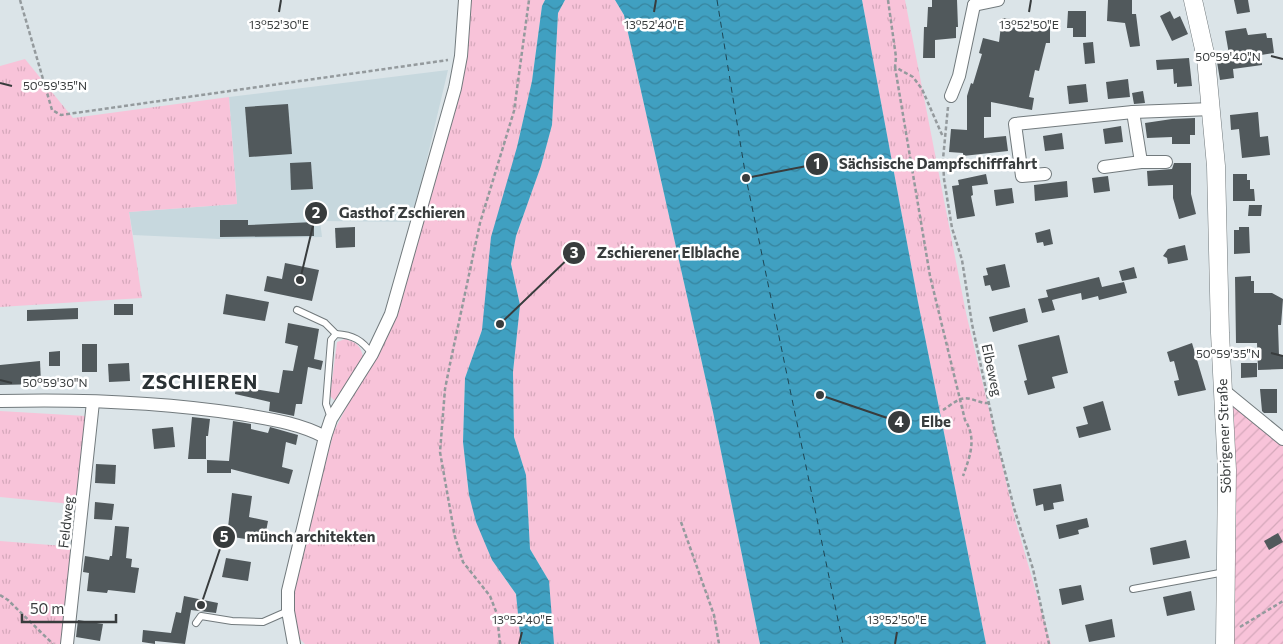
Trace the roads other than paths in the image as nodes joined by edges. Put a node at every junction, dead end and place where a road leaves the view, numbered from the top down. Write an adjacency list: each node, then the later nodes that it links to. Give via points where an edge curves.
1 (465, 0): 14 (street, via 455,88 391,314)
2 (998, 0): 4 (street)
3 (1194, 0): 6 (street, Söbrigener Straße)
4 (972, 2): 5 (street, via 959,76)
5 (951, 96)
6 (1212, 109): 7 (street); 15 (street, Söbrigener Straße)
7 (1132, 112): 8 (street); 11 (street, via 1015,124 1022,176)
8 (1141, 162): 9 (street); 10 (street)
9 (1166, 162)
10 (1104, 167)
11 (1045, 174)
12 (297, 310): 13 (lane, via 325,323)
13 (336, 334): 14 (lane, via 362,341); 18 (lane, via 331,340 326,404)
14 (372, 354): 18 (street)
15 (1223, 390): 20 (street); 21 (street, Söbrigener Straße, via 1227,470)
16 (0, 401): 17 (street)
17 (93, 402): 19 (street, via 194,407 274,420 310,429); 26 (street, Feldweg)
18 (331, 419): 19 (street)
19 (324, 437): 23 (street, via 288,591)
20 (1283, 439)
21 (1226, 572): 22 (lane); 25 (street, Söbrigener Straße)
22 (1133, 589)
23 (288, 611): 24 (lane, via 263,622 201,616); 27 (street)
24 (196, 623)
25 (1225, 639)
26 (67, 644)
27 (294, 644)

